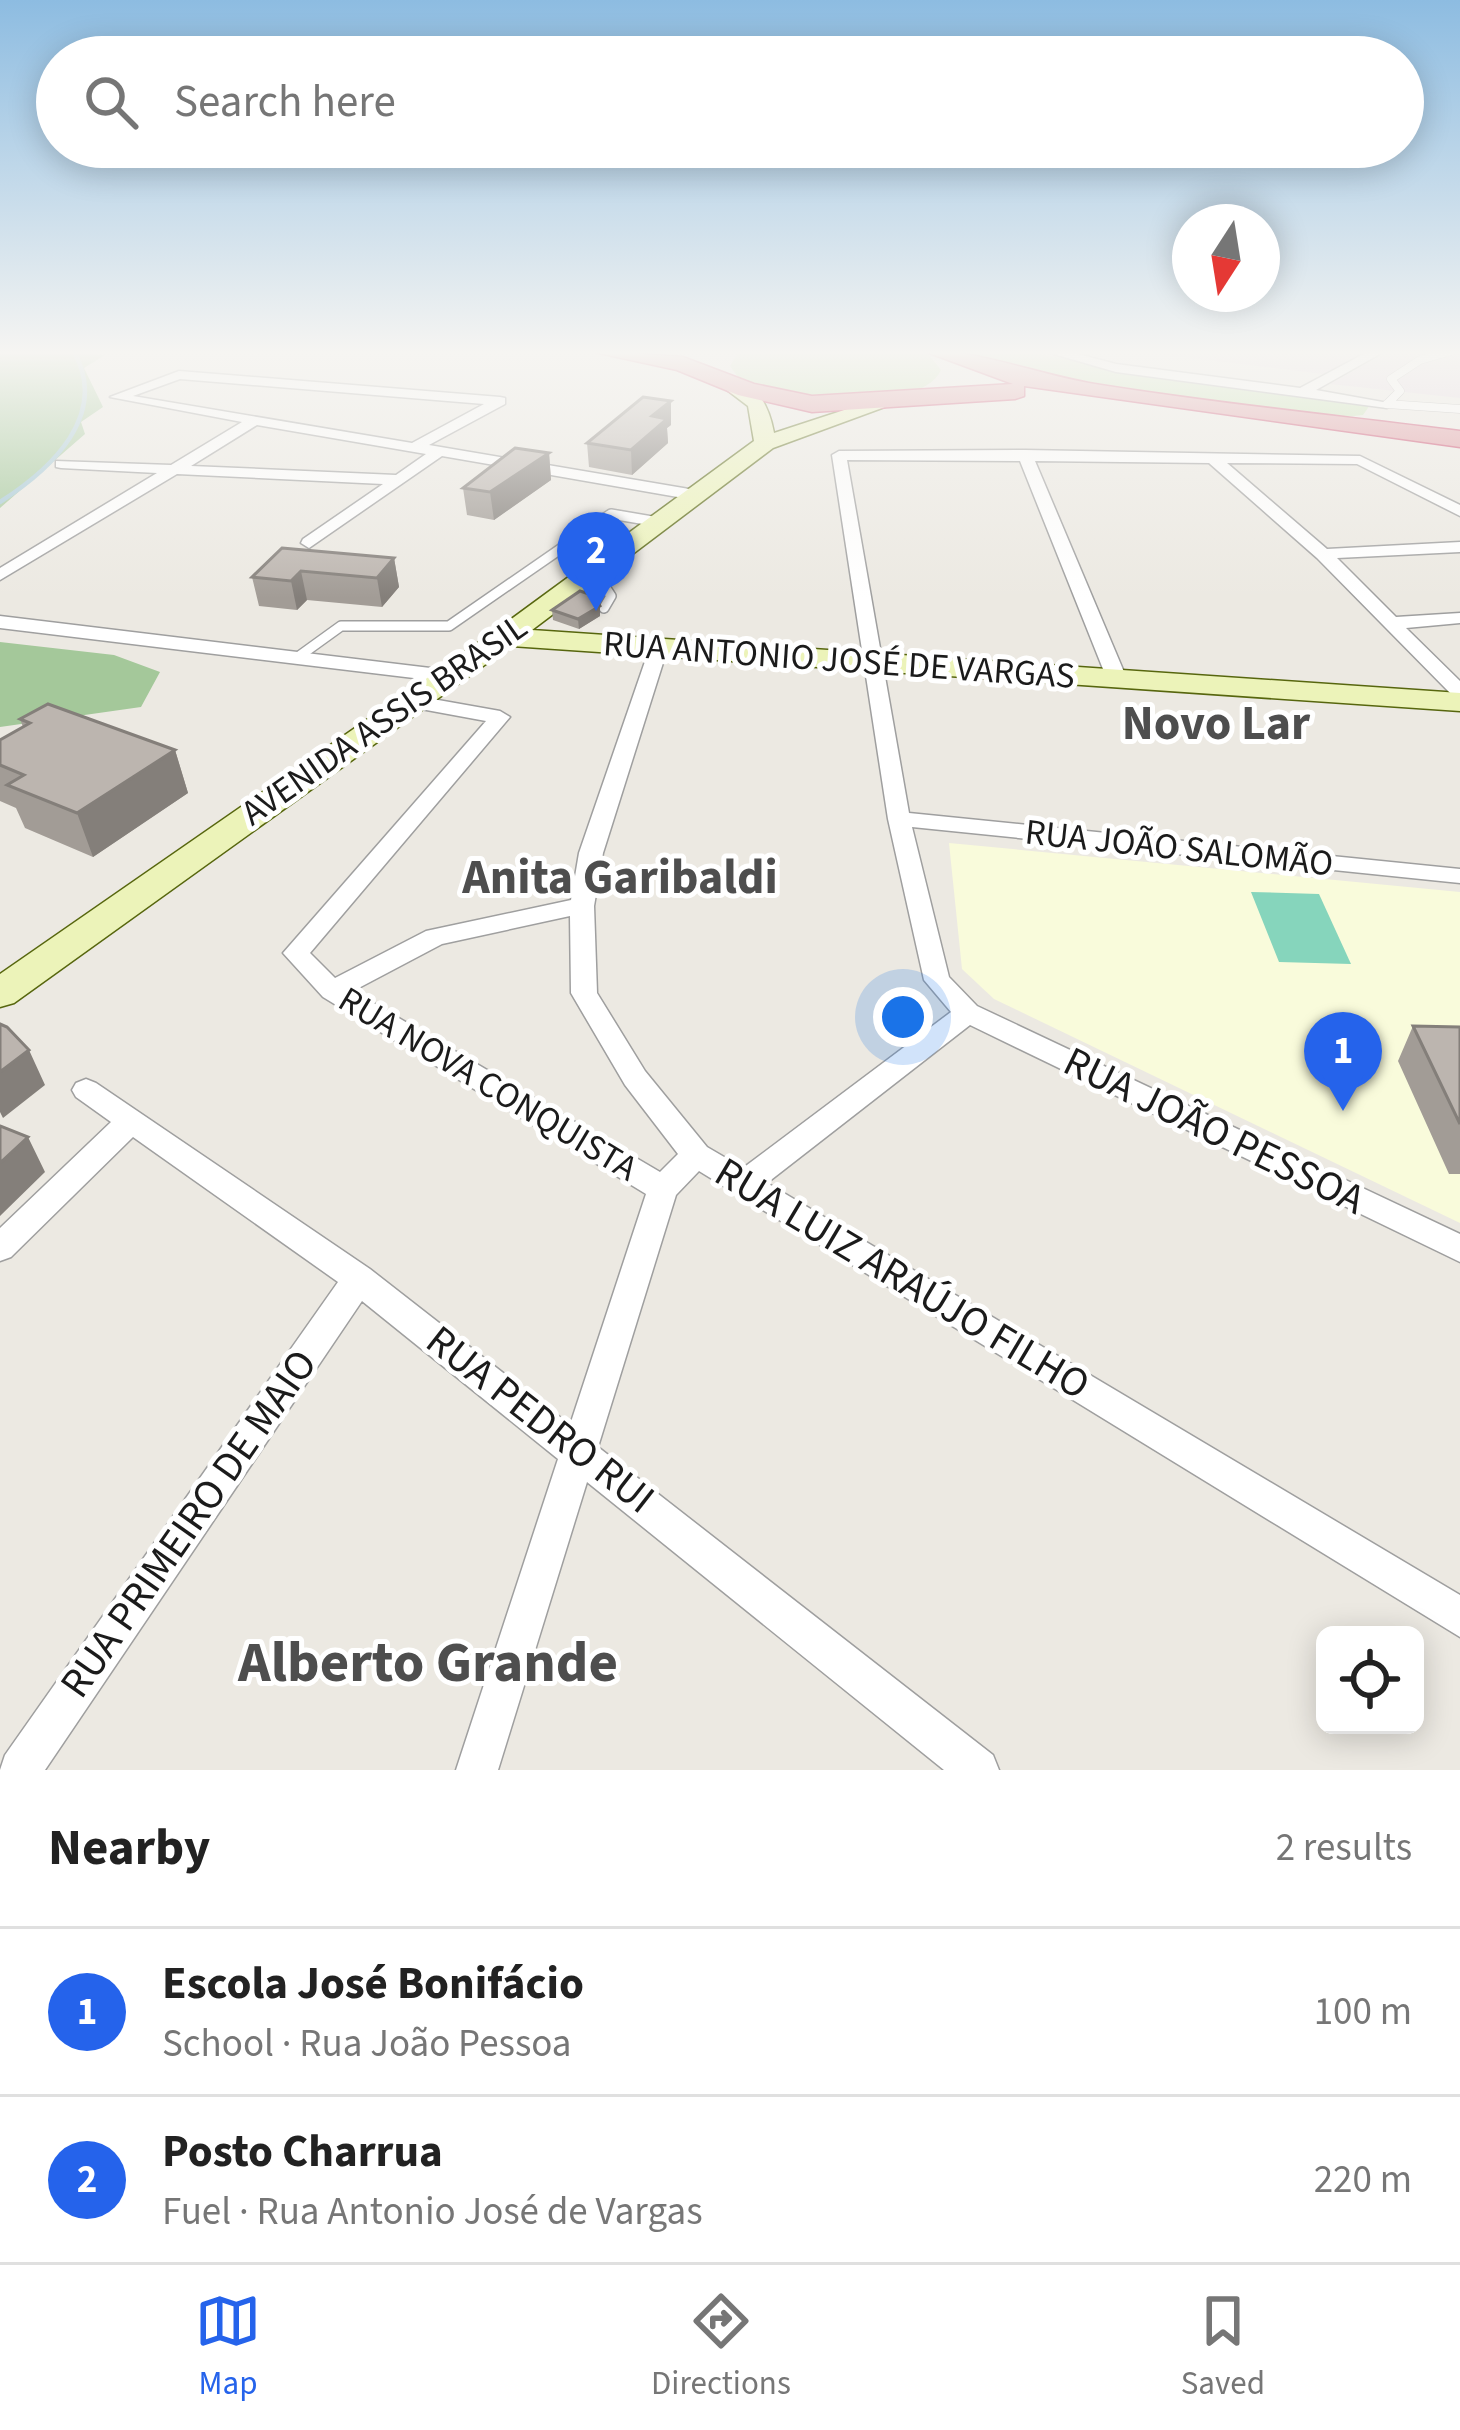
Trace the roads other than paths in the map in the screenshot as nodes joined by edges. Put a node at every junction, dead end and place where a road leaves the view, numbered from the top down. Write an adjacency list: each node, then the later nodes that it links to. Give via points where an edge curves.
1 (234, 433): 14 (street)
2 (334, 433): 9 (street)
3 (442, 433): 9 (street)
4 (763, 433): 8 (main road)
5 (794, 433): 8 (main road, AVENIDA ASSIS BRASIL)
6 (1411, 433): 7 (highway)
7 (1460, 439)
8 (765, 442): 16 (main road, AVENIDA ASSIS BRASIL)
9 (415, 447): 10 (street)
10 (440, 452): 15 (street); 16 (street)
11 (1024, 454): 12 (street); 31 (street, via 838,455); 33 (street)
12 (1210, 456): 17 (street, via 1360,460); 21 (street)
13 (61, 464): 14 (street)
14 (171, 469): 15 (street); 23 (street)
15 (402, 480): 19 (street)
16 (695, 495): 18 (main road, AVENIDA ASSIS BRASIL)
17 (1456, 506)
18 (658, 522): 22 (main road, AVENIDA ASSIS BRASIL); 30 (lane, via 610,514 440,629 341,626)
19 (309, 544)
20 (1460, 547): 21 (street)
21 (1323, 554): 27 (street)
22 (594, 570): 24 (lane, via 611,596); 28 (main road, AVENIDA ASSIS BRASIL)
23 (0, 575)
24 (604, 608)
25 (1460, 618): 27 (street)
26 (0, 622): 30 (street)
27 (1393, 623): 34 (street)
28 (505, 637): 29 (main road, RUA ANTONIO JOSÉ DE VARGAS, via 569,634); 32 (main road, AVENIDA ASSIS BRASIL)
29 (659, 647): 31 (main road, RUA ANTONIO JOSÉ DE VARGAS); 39 (street, RUA LUIZ ARAÚJO FILHO)
30 (298, 658): 32 (street)
31 (872, 661): 33 (main road, RUA ANTONIO JOSÉ DE VARGAS); 37 (street)
32 (447, 676): 35 (main road, AVENIDA ASSIS BRASIL)
33 (1117, 679): 36 (main road, RUA ANTONIO JOSÉ DE VARGAS)
34 (1460, 692)
35 (410, 701): 40 (street, RUA NOVA CONQUISTA, via 500,718 296,953); 41 (main road, AVENIDA ASSIS BRASIL)
36 (1460, 702)
37 (898, 819): 38 (street, RUA JOÃO SALOMÃO); 42 (street, via 937,980)
38 (1460, 876)
39 (581, 906): 40 (street, via 435,937); 45 (street, RUA LUIZ ARAÚJO FILHO, via 584,993 635,1078)
40 (332, 991): 47 (street, RUA NOVA CONQUISTA)
41 (0, 993)
42 (968, 1013): 46 (street); 49 (street, RUA JOÃO PESSOA)
43 (86, 1090): 44 (street, RUA PEDRO RUI)
44 (131, 1121): 48 (street); 50 (street, RUA PEDRO RUI)
45 (696, 1155): 46 (street, RUA LUIZ ARAÚJO FILHO); 47 (street)
46 (744, 1184): 52 (street, RUA LUIZ ARAÚJO FILHO)
47 (663, 1189): 51 (street)
48 (0, 1248)
49 (1460, 1249)
50 (359, 1279): 51 (street, RUA PEDRO RUI); 53 (street, RUA PRIMEIRO DE MAIO)
51 (580, 1449): 54 (street); 55 (street, RUA PEDRO RUI)
52 (1460, 1617)
53 (20, 1770)
54 (477, 1770)
55 (978, 1770)

